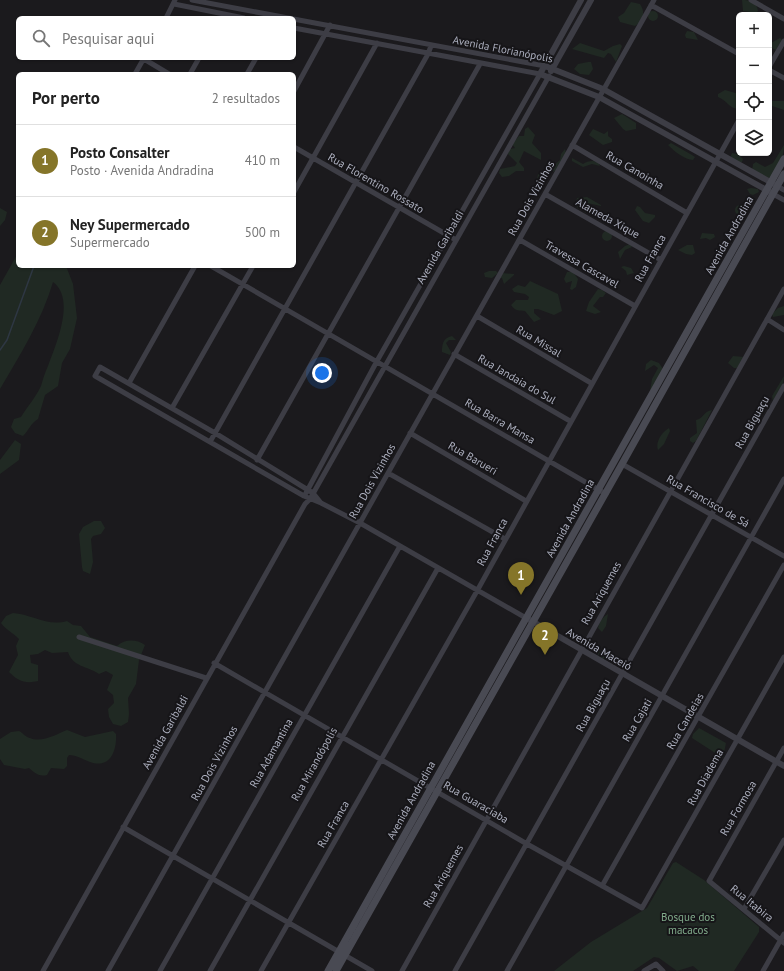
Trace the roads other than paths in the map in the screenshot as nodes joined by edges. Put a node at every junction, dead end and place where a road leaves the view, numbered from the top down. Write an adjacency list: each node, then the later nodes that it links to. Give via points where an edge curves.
1 (192, 0): 9 (street, Avenida Florianópolis)
2 (581, 0): 26 (street, Avenida Garibaldi)
3 (592, 0): 27 (street, Avenida Garibaldi)
4 (751, 0): 11 (street)
5 (175, 2): 7 (street); 8 (street)
6 (652, 2): 18 (street); 37 (street, Rua Dois Vizinhos)
7 (167, 16)
8 (223, 16)
9 (280, 16)
10 (296, 19): 12 (street, Avenida Florianópolis)
11 (784, 19)
12 (330, 25): 14 (street); 17 (street, Avenida Florianópolis)
13 (296, 28): 14 (street, Avenida Florianópolis)
14 (327, 34): 16 (street, Avenida Florianópolis); 36 (street)
15 (784, 41): 24 (street)
16 (377, 43): 19 (street, Avenida Florianópolis); 43 (street)
17 (431, 46): 19 (street); 26 (street, Avenida Florianópolis)
18 (736, 52)
19 (428, 54): 25 (street, Avenida Florianópolis); 47 (street)
20 (143, 60): 28 (street)
21 (146, 60): 29 (street)
22 (198, 60): 30 (street)
23 (255, 60): 31 (street)
24 (772, 62)
25 (480, 64): 33 (street, Avenida Florianópolis); 54 (street)
26 (545, 66): 27 (street, Avenida Florianópolis); 33 (street, Avenida Garibaldi)
27 (553, 68): 34 (street, Avenida Garibaldi); 37 (street, Avenida Florianópolis)
28 (136, 72)
29 (167, 72)
30 (191, 72)
31 (248, 72)
32 (772, 72): 35 (street)
33 (540, 74): 34 (street); 56 (street, Avenida Garibaldi)
34 (549, 76): 38 (street); 57 (street, Avenida Garibaldi)
35 (784, 78)
36 (296, 88)
37 (603, 89): 38 (street, Rua Dois Vizinhos); 42 (street, Avenida Florianópolis)
38 (599, 97): 40 (street, Rua Dois Vizinhos); 45 (street)
39 (736, 125): 42 (street, Rua Franca)
40 (572, 145): 52 (street, Rua Dois Vizinhos); 55 (street, Rua Canoinha)
41 (296, 148): 43 (street, Rua Florentino Rossato)
42 (720, 154): 45 (street, Rua Franca); 48 (street, Avenida Florianópolis)
43 (313, 158): 47 (street, Rua Florentino Rossato); 49 (street)
44 (784, 159): 48 (main road, Avenida Andradina)
45 (716, 162): 51 (street); 55 (street, Rua Franca)
46 (784, 174): 48 (main road, Avenida Andradina)
47 (356, 183): 54 (street, Rua Florentino Rossato); 66 (street)
48 (774, 184): 50 (street, Avenida Florianópolis); 51 (main road, Avenida Andradina)
49 (296, 188)
50 (784, 190)
51 (769, 192): 53 (street); 72 (main road, Avenida Andradina)
52 (545, 194): 58 (street, Rua Dois Vizinhos); 59 (street, Alameda Xique)
53 (784, 200)
54 (399, 208): 56 (street, Rua Florentino Rossato); 70 (street)
55 (688, 212): 59 (street, Rua Franca)
56 (448, 236): 57 (street, Rua Florentino Rossato); 73 (street, Avenida Garibaldi)
57 (456, 240): 74 (street, Avenida Garibaldi)
58 (520, 240): 65 (street, Travessa Cascavel); 67 (street, Rua Dois Vizinhos)
59 (661, 260): 65 (street, Rua Franca)
60 (194, 268): 75 (street)
61 (214, 268): 63 (street)
62 (252, 268): 63 (street)
63 (242, 284): 66 (street); 79 (street)
64 (784, 289): 68 (street, Rua Ariquemes)
65 (635, 306): 76 (street, Rua Franca)
66 (285, 309): 70 (street); 81 (street)
67 (477, 316): 71 (street, Rua Dois Vizinhos); 76 (street, Rua Missal)
68 (767, 320): 69 (street); 91 (street, Rua Ariquemes)
69 (784, 330)
70 (328, 333): 73 (street); 84 (street)
71 (454, 354): 78 (street, Rua Dois Vizinhos); 80 (street, Rua Jandaia do Sul)
72 (677, 358): 86 (main road, Avenida Andradina); 89 (main road, Avenida Andradina)
73 (377, 361): 74 (street, Rua Barra Mansa); 90 (street, Avenida Garibaldi)
74 (384, 366): 78 (street, Rua Barra Mansa); 92 (street, Avenida Garibaldi)
75 (129, 383): 79 (street); 83 (street, Avenida Maceió, via 100,367 95,376)
76 (591, 383): 80 (street, Rua Franca)
77 (784, 386): 99 (street, Rua Biguaçu)
78 (432, 394): 82 (street, Rua Dois Vizinhos); 85 (street, Rua Barra Mansa)
79 (172, 408): 81 (street)
80 (570, 421): 85 (street, Rua Franca)
81 (215, 433): 83 (street); 84 (street)
82 (410, 433): 87 (street, Rua Dois Vizinhos); 96 (street, Rua Barueri)
83 (210, 442): 94 (street, Avenida Maceió)
84 (257, 460): 90 (street)
85 (548, 461): 89 (street, Rua Barra Mansa); 96 (street, Rua Franca)
86 (622, 464): 91 (street, Rua Francisco de Sá); 93 (main road, Avenida Andradina)
87 (388, 473): 100 (street, Rua Dois Vizinhos); 102 (street)
88 (784, 479): 101 (street, Rua Cajati)
89 (598, 489): 93 (street, Rua Barra Mansa); 108 (main road, Avenida Andradina)
90 (308, 490): 92 (street); 94 (street, Avenida Garibaldi)
91 (670, 491): 99 (street, Rua Francisco de Sá); 111 (street, Rua Ariquemes)
92 (313, 493): 95 (street, Avenida Garibaldi); 97 (street, Avenida Maceió)
93 (606, 494): 109 (main road, Avenida Andradina)
94 (304, 496): 95 (street, Avenida Maceió); 98 (street)
95 (310, 499): 97 (street, Avenida Maceió); 98 (street, Avenida Garibaldi)
96 (526, 501): 102 (street, Rua Franca)
97 (321, 503): 100 (street, Avenida Maceió)
98 (305, 504): 113 (street, Avenida Garibaldi)
99 (712, 514): 101 (street, Rua Francisco de Sá); 114 (street, Rua Biguaçu)
100 (360, 523): 103 (street, Avenida Maceió); 116 (street, Rua Dois Vizinhos)
101 (752, 538): 104 (street, Rua Francisco de Sá); 117 (street, Rua Cajati)
102 (505, 540): 107 (street, Rua Franca)
103 (400, 546): 106 (street, Avenida Maceió); 118 (street, Rua Adamantina)
104 (784, 556)
105 (784, 565): 119 (street, Rua Candeias)
106 (438, 568): 107 (street, Avenida Maceió); 120 (street, Rua Mirandópolis)
107 (477, 591): 108 (street, Avenida Maceió); 123 (street, Rua Franca)
108 (526, 618): 109 (street, Avenida Maceió); 126 (main road, Avenida Andradina)
109 (533, 622): 111 (street, Avenida Maceió); 127 (main road, Avenida Andradina)
110 (79, 637): 115 (street)
111 (581, 650): 114 (street, Avenida Maceió); 128 (street, Rua Ariquemes)
112 (784, 657): 121 (street, Rua Diadema)
113 (214, 663): 115 (street, Avenida Garibaldi); 116 (street, Rua Guaraciaba)
114 (622, 674): 117 (street, Avenida Maceió); 131 (street, Rua Biguaçu)
115 (206, 678): 129 (street, Avenida Garibaldi)
116 (264, 692): 118 (street, Rua Guaraciaba); 132 (street, Rua Dois Vizinhos)
117 (662, 696): 119 (street, Avenida Maceió); 133 (street, Rua Cajati)
118 (304, 715): 120 (street, Rua Guaraciaba); 134 (street, Rua Adamantina)
119 (699, 717): 121 (street, Avenida Maceió); 136 (street, Rua Candeias)
120 (342, 736): 123 (street, Rua Guaraciaba); 137 (street, Rua Mirandópolis)
121 (737, 740): 124 (street, Avenida Maceió); 138 (street, Rua Diadema)
122 (784, 748): 124 (street, Rua Formosa)
123 (382, 759): 126 (street, Rua Guaraciaba); 140 (street, Rua Franca)
124 (776, 761): 125 (street, Avenida Maceió); 135 (street, Rua Formosa)
125 (784, 766)
126 (431, 787): 127 (street, Rua Guaraciaba); 143 (main road, Avenida Andradina)
127 (438, 791): 128 (street, Rua Guaraciaba); 143 (main road, Avenida Andradina)
128 (486, 820): 131 (street, Rua Guaraciaba); 152 (street, Rua Ariquemes)
129 (123, 827): 132 (street); 144 (street, Avenida Garibaldi)
130 (784, 840): 139 (street)
131 (527, 844): 133 (street, Rua Guaraciaba); 153 (street, Rua Biguaçu)
132 (174, 856): 134 (street); 145 (street, Rua Dois Vizinhos)
133 (566, 865): 136 (street, Rua Guaraciaba); 154 (street, Rua Cajati)
134 (212, 878): 137 (street); 146 (street, Rua Adamantina)
135 (709, 879): 139 (street, Rua Itabira)
136 (602, 886): 138 (street, Rua Guaraciaba, via 639,908)
137 (250, 900): 140 (street); 147 (street, Rua Mirandópolis)
138 (644, 907)
139 (744, 910): 142 (street, Rua Itabira)
140 (288, 922): 143 (street); 148 (street, Rua Franca)
141 (784, 934): 142 (street)
142 (782, 941): 157 (street)
143 (342, 954): 149 (main road, Avenida Andradina); 150 (main road, Avenida Andradina); 151 (street)
144 (43, 971)
145 (108, 971)
146 (160, 971)
147 (210, 971)
148 (261, 971)
149 (328, 971)
150 (336, 971)
151 (372, 971)
152 (402, 971)
153 (455, 971)
154 (507, 971)
155 (644, 971): 156 (street, via 656,964)
156 (663, 971)
157 (763, 971)

